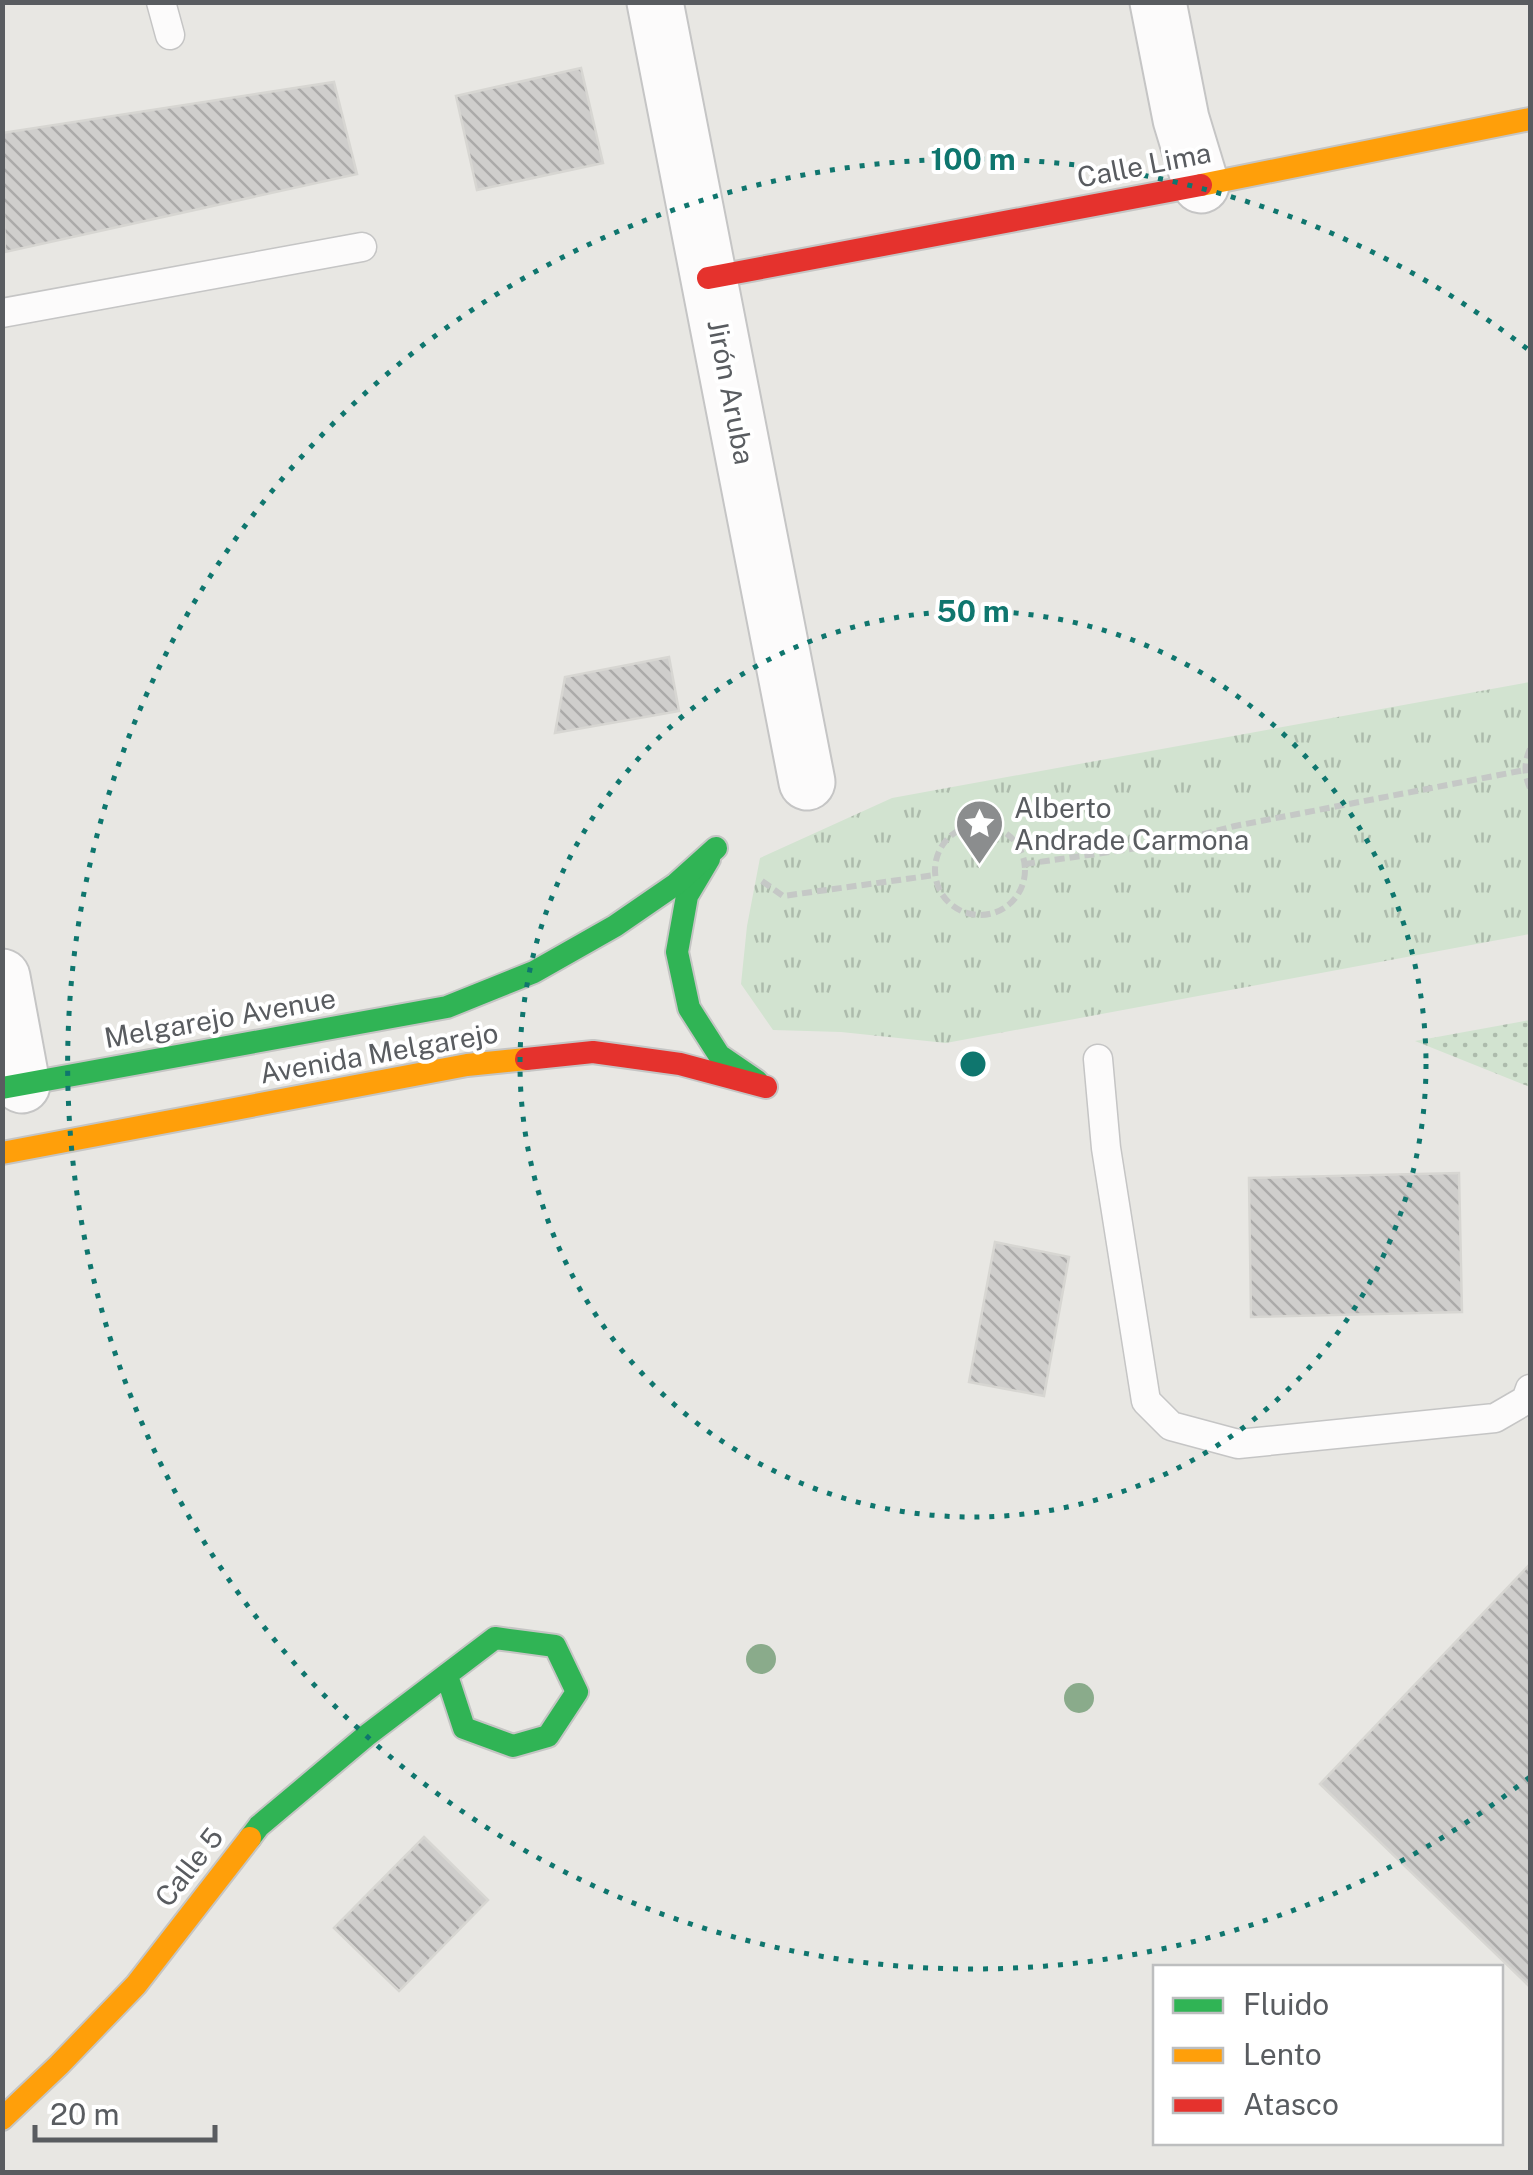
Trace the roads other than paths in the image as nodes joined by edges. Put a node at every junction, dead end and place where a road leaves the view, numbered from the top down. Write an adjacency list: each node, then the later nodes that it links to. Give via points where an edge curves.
1 (160, 2): 4 (lane)
2 (655, 2): 8 (street, Jirón Aruba)
3 (1158, 2): 6 (street)
4 (170, 35)
5 (1530, 119): 6 (street, Calle Lima)
6 (1201, 185): 8 (street, Calle Lima)
7 (362, 248): 9 (lane)
8 (708, 278): 10 (street, Jirón Aruba)
9 (2, 313)
10 (807, 782)
11 (2, 977): 13 (street)
12 (1098, 1059): 15 (lane, via 1146,1401 1172,1426 1238,1444 1494,1418 1526,1400)
13 (12, 1086): 14 (street, Avenida Melgarejo, via 447,1008 534,972 615,926 716,848 686,896 677,952 689,1008 719,1055 766,1088 680,1064 593,1052 468,1065)
14 (2, 1153)
15 (1530, 1389)
16 (446, 1676): 16 (street, Calle 5, via 495,1638 556,1646 577,1692 548,1736 513,1746 464,1728); 17 (street, Calle 5, via 259,1826 136,1985)
17 (2, 2119)

